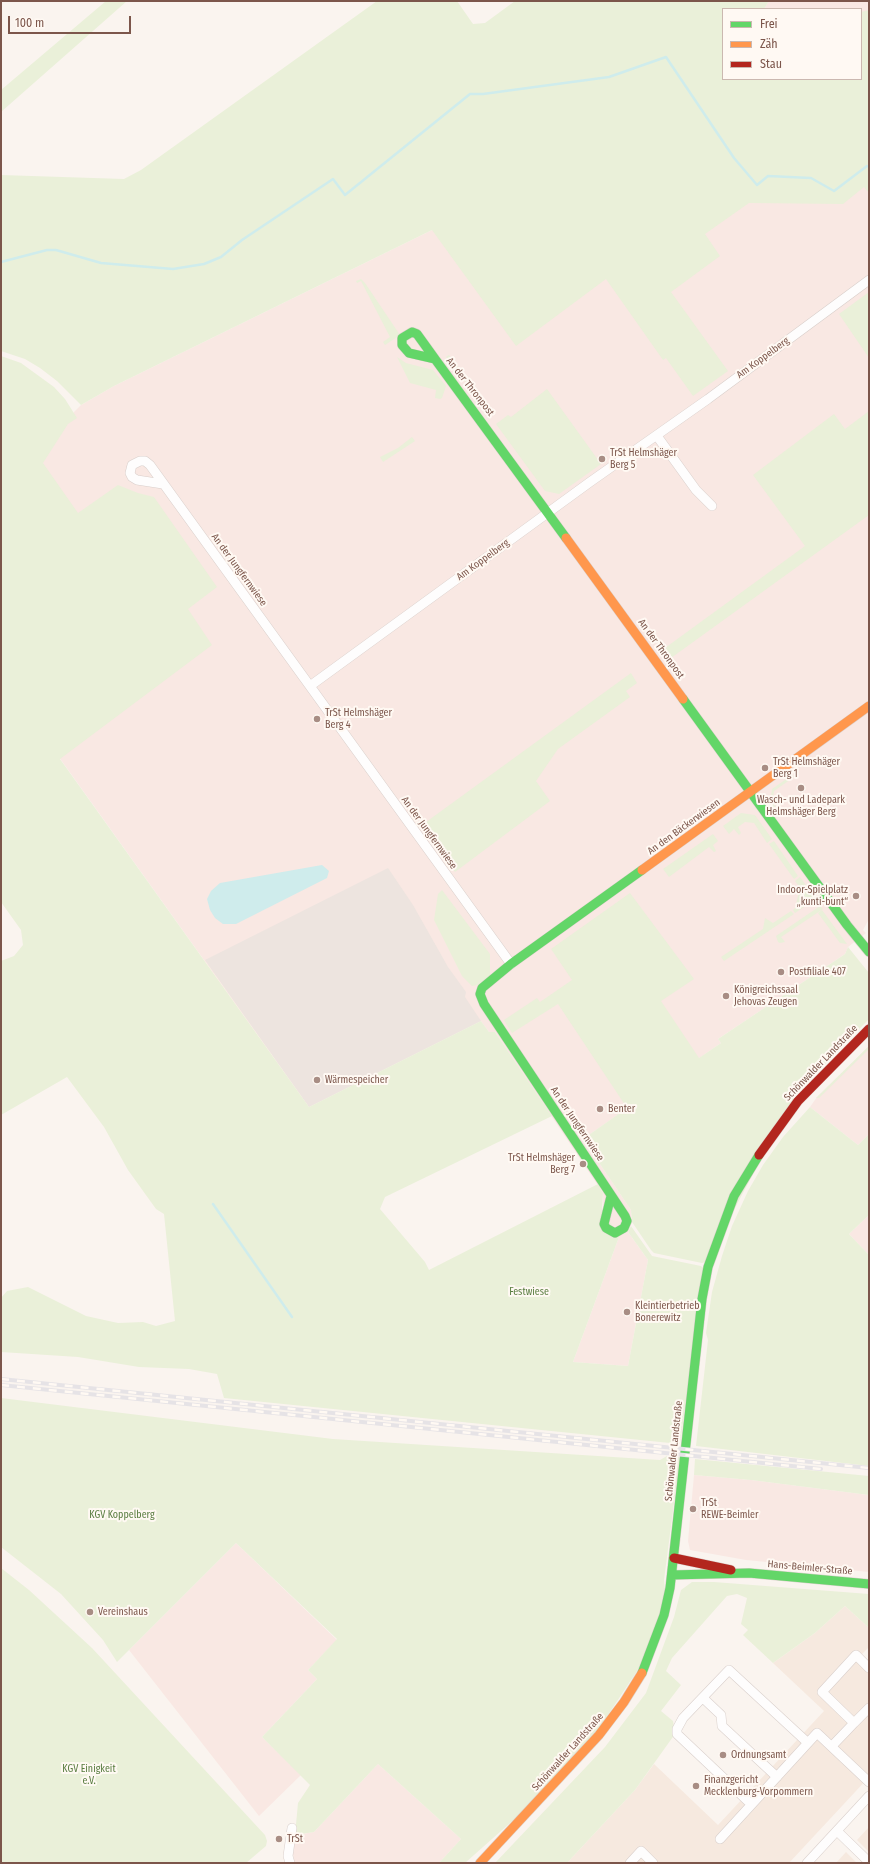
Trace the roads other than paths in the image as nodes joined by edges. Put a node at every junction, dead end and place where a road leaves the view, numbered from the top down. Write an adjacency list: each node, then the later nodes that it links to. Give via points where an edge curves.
1 (869, 280): 3 (street, Am Koppelberg)
2 (435, 359): 6 (street, An der Thronpost)
3 (657, 436): 5 (street, via 696,490); 6 (street, Am Koppelberg)
4 (162, 484): 7 (street, An der Jungfernwiese)
5 (712, 506)
6 (548, 512): 7 (street, Am Koppelberg); 9 (street, An der Thronpost)
7 (310, 686): 11 (street, An der Jungfernwiese)
8 (869, 706): 9 (street, An den Bäckerwiesen)
9 (751, 793): 10 (street, An der Thronpost); 11 (street, An den Bäckerwiesen)
10 (869, 952)
11 (511, 964): 13 (street, An der Jungfernwiese, via 486,984 480,994 481,999)
12 (869, 1029): 14 (street, Schönwalder Landstraße, via 798,1101 765,1144 734,1196 719,1234 708,1267 702,1299)
13 (611, 1196)
14 (674, 1558): 15 (street, Hans-Beimler-Straße); 16 (street, Schönwalder Landstraße)
15 (749, 1573): 16 (street, Hans-Beimler-Straße); 17 (street, Hans-Beimler-Straße)
16 (672, 1575): 33 (street, Schönwalder Landstraße, via 664,1615 653,1648 636,1684 599,1735)
17 (869, 1584)
18 (869, 1668): 21 (street, via 856,1655 822,1692)
19 (703, 1698): 22 (street, via 729,1670); 24 (street, via 721,1715 722,1726); 27 (street, via 683,1718 677,1734)
20 (869, 1708): 21 (street)
21 (854, 1722): 23 (street)
22 (808, 1744): 23 (street, via 818,1733); 24 (street)
23 (832, 1746): 25 (street)
24 (777, 1777): 27 (street)
25 (869, 1782)
26 (869, 1796): 29 (street)
27 (751, 1804): 30 (street)
28 (292, 1828): 32 (street, via 288,1856)
29 (837, 1831): 31 (street); 36 (street)
30 (720, 1839)
31 (869, 1862)
32 (290, 1863)
33 (480, 1863)
34 (630, 1863): 35 (street, via 641,1851)
35 (653, 1863)
36 (807, 1863)

